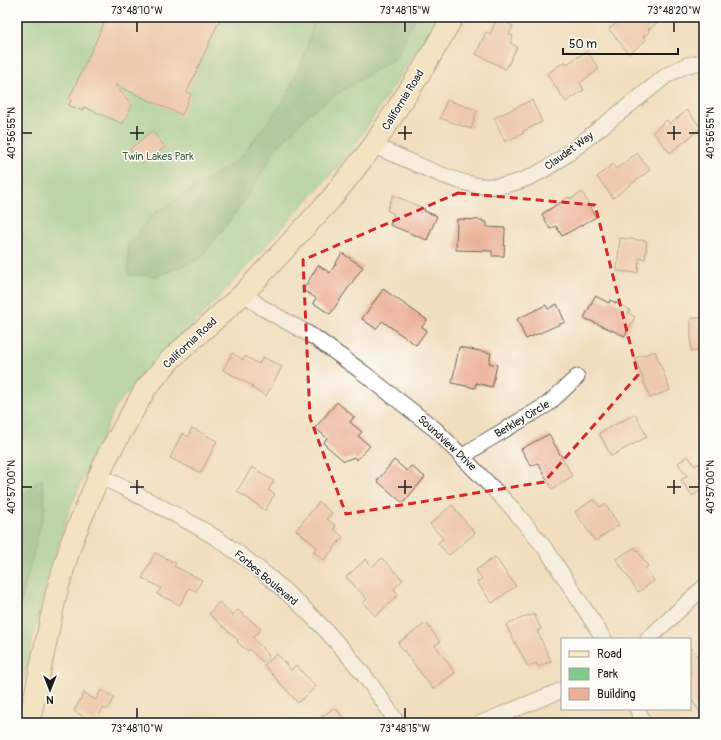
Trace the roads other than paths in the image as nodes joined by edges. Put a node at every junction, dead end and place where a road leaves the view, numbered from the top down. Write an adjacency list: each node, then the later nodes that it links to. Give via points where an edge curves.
1 (453, 17): 3 (main road, California Road)
2 (704, 62): 3 (street, Claudet Way, via 687,65 667,76 557,162 522,180 488,186 468,183)
3 (373, 146): 4 (main road, California Road, via 331,199)
4 (244, 293): 6 (street, Soundview Drive, via 314,337 361,371 436,430); 7 (main road, California Road, via 154,377 126,421)
5 (577, 377): 6 (street, Berkley Circle, via 548,404)
6 (464, 456): 9 (street, Soundview Drive, via 548,552)
7 (100, 476): 13 (main road, California Road, via 72,541 58,587); 14 (street, Forbes Boulevard, via 167,510 217,539 256,566 290,596 343,651 387,706)
8 (704, 587): 10 (street)
9 (603, 638)
10 (649, 638)
11 (561, 690): 15 (street)
12 (638, 710): 16 (street)
13 (29, 723)
14 (397, 723)
15 (481, 723)
16 (644, 723)

